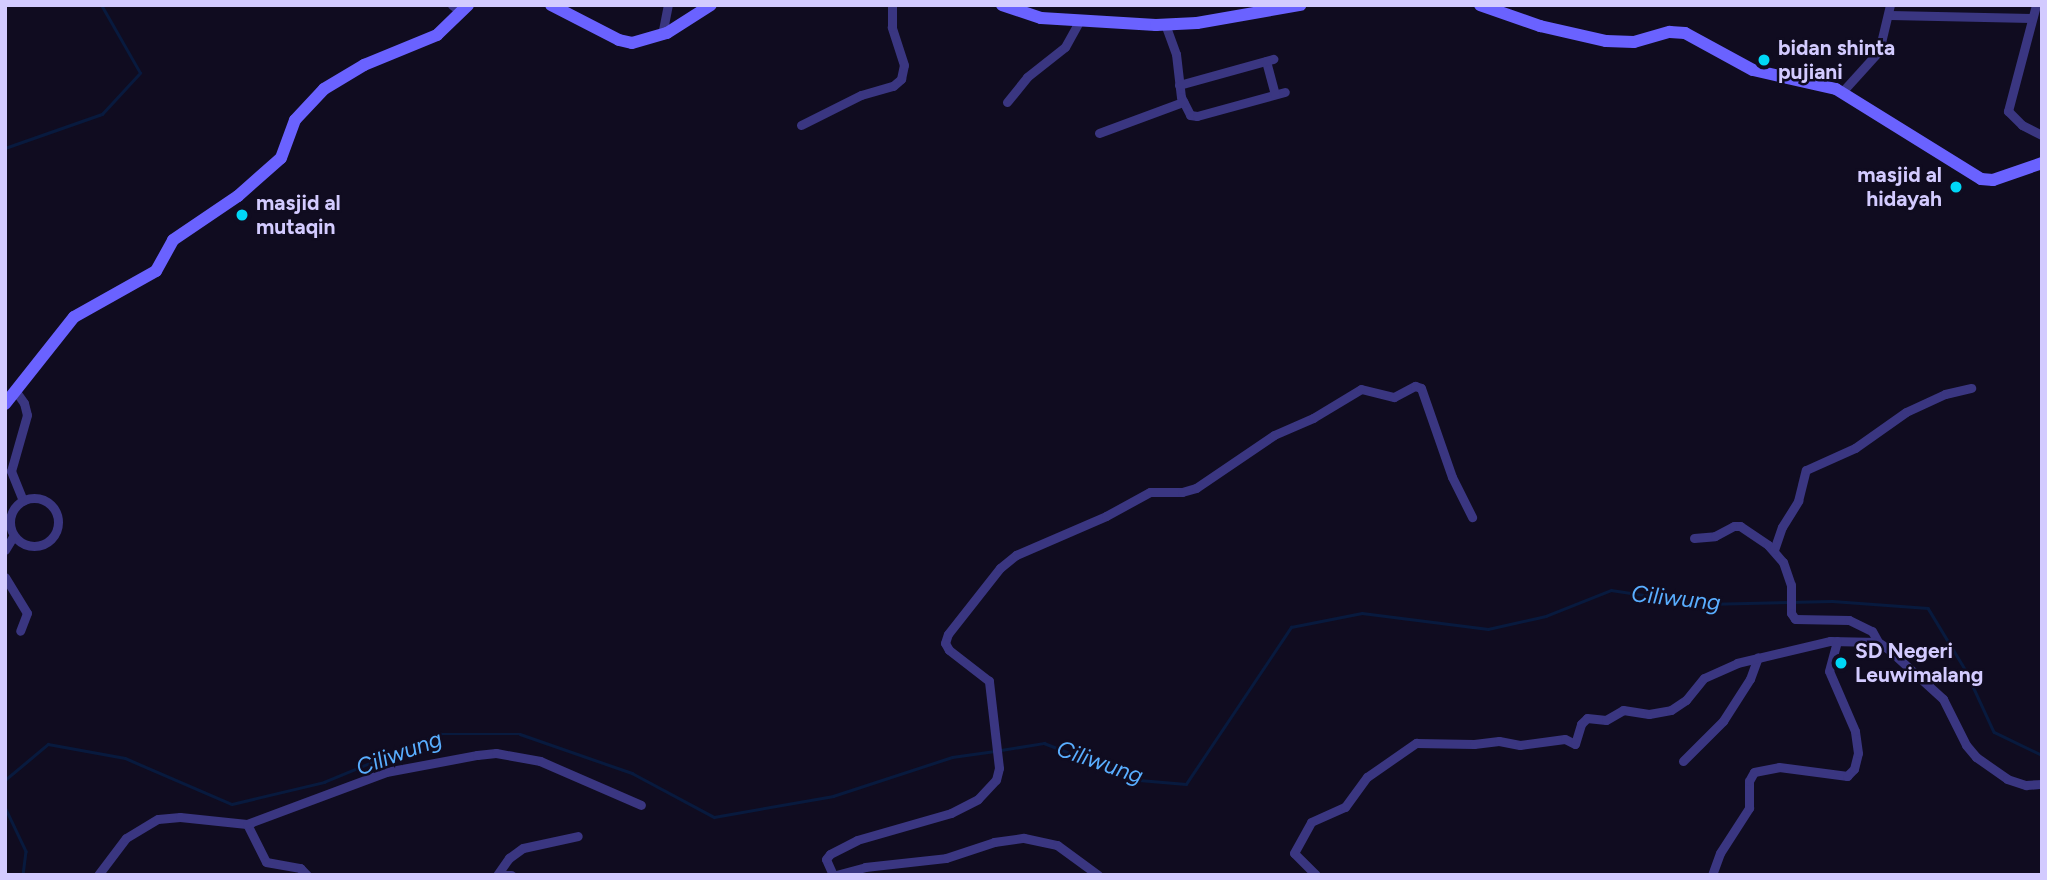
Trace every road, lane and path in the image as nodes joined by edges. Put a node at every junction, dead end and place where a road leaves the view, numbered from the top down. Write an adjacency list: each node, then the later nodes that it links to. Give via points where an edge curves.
1 (551, 5): 15 (street, via 624,42 641,43)
2 (668, 5): 15 (street)
3 (710, 5): 15 (street)
4 (892, 5): 22 (street, via 892,27 904,65 901,79)
5 (1002, 5): 13 (street, via 1035,17)
6 (1300, 5): 9 (street)
7 (1481, 5): 18 (street, via 1540,26 1606,41 1634,42 1670,32 1685,33 1749,69)
8 (2036, 5): 12 (street)
9 (1280, 7): 14 (street, via 1197,23)
10 (460, 8): 27 (street, via 437,35 364,65 324,89 295,120 281,158 239,196 173,240 156,271 74,317)
11 (1890, 10): 12 (street); 18 (street, via 1879,51)
12 (2031, 18): 24 (street, via 2008,111)
13 (1080, 20): 14 (street); 20 (street, via 1065,47 1027,77)
14 (1165, 24): 16 (street, via 1176,54)
15 (662, 35)
16 (1179, 85): 19 (street, via 1269,60); 21 (street)
17 (1285, 92): 19 (street)
18 (1842, 92): 25 (street, via 1981,179 1993,180)
19 (1275, 94): 21 (street, via 1197,116 1190,115)
20 (1007, 102)
21 (1183, 102): 23 (street)
22 (801, 125)
23 (1099, 132)
24 (2042, 135)
25 (2042, 163)
26 (1971, 388): 34 (street, via 1906,412 1856,448 1806,470 1798,501)
27 (17, 393): 28 (street); 29 (street, via 27,415 11,471)
28 (5, 404)
29 (23, 501): 31 (street, via 11,516); 31 (street, via 44,500 55,509 58,523 53,537 40,545 26,544)
30 (1472, 517): 50 (street, via 1452,477 1421,388 1415,386 1394,397 1357,389 1313,418 1274,435 1196,488 1150,492 1038,544 1006,562 945,643 989,681 998,777 969,804 928,821 857,840 828,855)
31 (14, 535): 33 (street)
32 (1694, 538): 34 (street, via 1715,536 1737,525)
33 (5, 550)
34 (1774, 550): 38 (street, via 1786,568 1791,613 1797,620 1853,622 1872,631)
35 (5, 577): 36 (street, via 27,613)
36 (20, 631)
37 (1837, 640): 38 (street); 39 (street); 53 (street, via 1829,671 1856,735 1854,769 1847,776 1779,767 1754,772 1749,781 1749,808 1720,853)
38 (1878, 642): 41 (street, via 1943,699 1966,745 1984,764 2017,783)
39 (1758, 657): 40 (street, via 1750,679 1723,721); 52 (street, via 1704,678 1671,710 1649,714 1621,710 1606,720 1587,718 1575,744 1566,739 1520,745 1499,741 1416,743 1367,777 1345,807 1316,817 1303,831 1294,853)
40 (1683, 761)
41 (2042, 783)
42 (640, 805): 43 (street, via 554,765 496,754 429,761 386,772)
43 (247, 824): 45 (street, via 158,819 126,838); 46 (street, via 266,862 300,868)
44 (578, 836): 47 (street, via 523,848)
45 (98, 875)
46 (307, 875)
47 (497, 875)
48 (503, 875): 49 (street)
49 (511, 875)
50 (834, 875): 51 (street, via 946,858 1014,838 1057,845)
51 (1098, 875)
52 (1316, 875)
53 (1712, 875)

